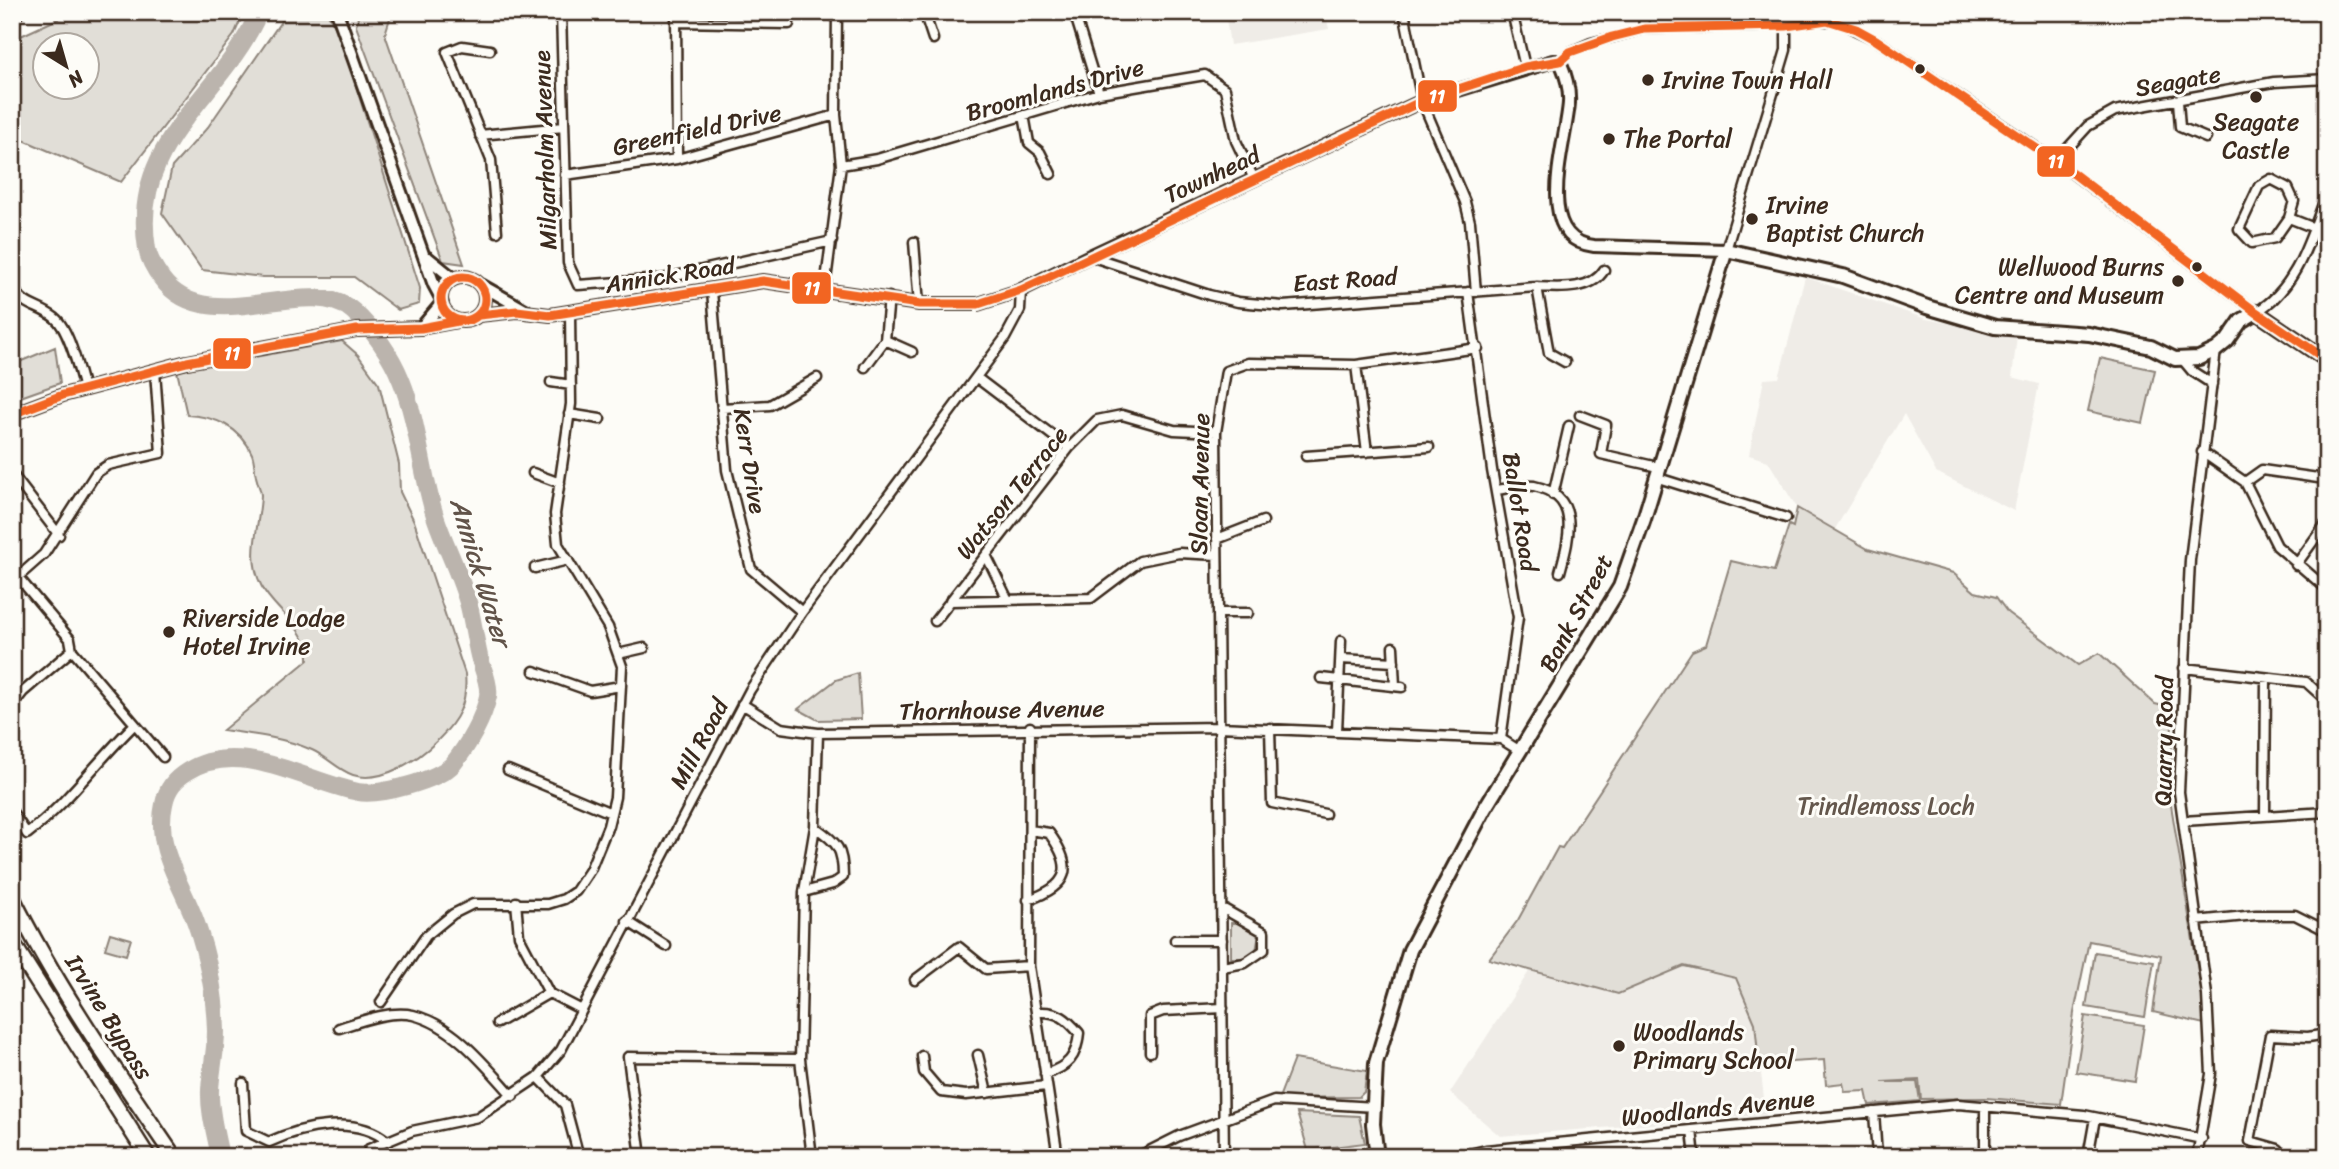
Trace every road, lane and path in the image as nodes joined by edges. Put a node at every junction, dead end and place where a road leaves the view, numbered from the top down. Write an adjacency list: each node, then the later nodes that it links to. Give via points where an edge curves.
1 (340, 12): 42 (main road)
2 (561, 12): 25 (street, Milgarholm Avenue)
3 (676, 12): 11 (street)
4 (837, 12): 23 (street)
5 (910, 12): 6 (street, via 911,16)
6 (924, 12): 15 (street)
7 (1074, 12): 20 (street)
8 (1404, 12): 21 (street, Ballot Road)
9 (1512, 12): 18 (street)
10 (1643, 12): 14 (street)
11 (676, 22): 12 (street); 28 (street)
12 (789, 24)
13 (1786, 26): 14 (street); 29 (street, via 1827,20 1856,29); 41 (street, Bank Street, via 1782,67)
14 (1644, 29): 17 (street, via 1591,43)
15 (933, 39)
16 (490, 50): 26 (street, via 462,46 447,52)
17 (1560, 61): 18 (main road, Townhead); 41 (main road, via 1569,103 1557,201 1566,235 1594,246)
18 (1525, 67): 21 (main road, Townhead)
19 (2327, 79): 22 (street, Seagate, via 2274,82)
20 (1099, 93): 24 (street, Broomlands Drive); 33 (street, Broomlands Drive, via 1205,75 1225,89 1236,141)
21 (1423, 101): 33 (main road, Townhead); 53 (street, Ballot Road, via 1465,202)
22 (2178, 101): 27 (street, via 2180,127); 29 (street, Seagate, via 2104,114)
23 (836, 115): 28 (street, Greenfield Drive); 30 (street)
24 (1024, 115): 30 (street, Broomlands Drive, via 877,159); 31 (street, via 1029,143 1040,152)
25 (564, 127): 26 (street); 32 (street, Milgarholm Avenue)
26 (481, 135): 37 (street, via 491,160)
27 (2206, 138)
28 (677, 159): 32 (street, Greenfield Drive)
29 (2056, 161): 58 (street)
30 (841, 165): 39 (street)
31 (1051, 174)
32 (565, 176): 47 (street, Milgarholm Avenue, via 568,263)
33 (1254, 179): 43 (main road, Townhead)
34 (2327, 192): 36 (street)
35 (2288, 218): 35 (street, via 2275,238 2252,243 2239,229 2259,186 2271,179 2288,188 2294,201); 36 (street)
36 (2314, 227): 38 (street); 58 (street, via 2283,290)
37 (497, 232)
38 (2327, 233)
39 (832, 241): 47 (street, Annick Road, via 662,279); 50 (street)
40 (914, 242): 56 (street)
41 (1726, 250): 67 (main road, via 1843,276 1995,327 2089,334 2151,347); 91 (main road, Bank Street)
42 (426, 256): 45 (main road); 55 (main road)
43 (1090, 256): 51 (main road, Townhead); 53 (street, East Road, via 1243,303 1283,306)
44 (1604, 270): 49 (street, East Road, via 1594,280 1570,288)
45 (454, 279): 46 (main road, via 468,277); 55 (main road, via 444,288)
46 (481, 285): 59 (main road, Annick Road); 60 (main road, via 486,297)
47 (578, 285)
48 (12, 287): 78 (street, via 22,302 57,319)
49 (1537, 287): 53 (street, East Road); 69 (street, via 1549,353)
50 (825, 289): 52 (main road, Annick Road, via 763,281); 54 (main road, Annick Road)
51 (1021, 290): 56 (main road, Annick Road, via 978,304); 73 (street, Mill Road, via 1022,303 1014,324)
52 (712, 291): 57 (main road, Annick Road); 79 (street, Kerr Drive)
53 (1472, 292): 64 (street, Ballot Road)
54 (889, 298): 56 (main road, Annick Road); 63 (street)
55 (441, 300): 61 (main road, via 450,317); 62 (main road)
56 (919, 304)
57 (570, 312): 59 (main road, Annick Road); 77 (street)
58 (2256, 312): 65 (main road, via 2241,321); 68 (main road)
59 (531, 313): 60 (main road, Annick Road)
60 (480, 315): 61 (main road)
61 (458, 321): 62 (main road)
62 (421, 328): 72 (main road, via 357,330)
63 (885, 340): 66 (street); 71 (street)
64 (1478, 348): 70 (street, Sloan Avenue); 97 (street, Ballot Road)
65 (2216, 350): 67 (main road); 76 (street, Quarry Road)
66 (912, 352)
67 (2182, 359): 76 (street)
68 (2327, 360)
69 (1565, 362)
70 (1356, 365): 85 (street, Sloan Avenue, via 1248,363 1226,371); 88 (street)
71 (865, 367)
72 (155, 370): 78 (main road); 102 (street, via 161,453 108,465 96,473)
73 (977, 377): 87 (street); 114 (street, Mill Road)
74 (817, 379): 79 (street, via 770,405)
75 (551, 382): 77 (street)
76 (2212, 384): 89 (street, Quarry Road)
77 (571, 385): 81 (street)
78 (85, 389): 80 (main road)
79 (722, 408): 114 (street, Kerr Drive, via 727,470 751,569)
80 (12, 414)
81 (569, 414): 83 (street); 96 (street)
82 (1580, 415): 91 (street, via 1606,425 1601,454)
83 (600, 419)
84 (1569, 426): 98 (street)
85 (1216, 432): 87 (street, Watson Terrace, via 1174,430 1122,415 1097,420); 103 (street, Sloan Avenue)
86 (1429, 447): 88 (street)
87 (1069, 448): 104 (street, Watson Terrace)
88 (1367, 452): 90 (street)
89 (2202, 452): 95 (street); 125 (street, Quarry Road)
90 (1306, 456)
91 (1657, 472): 99 (street); 141 (main road, Bank Street, via 1619,587)
92 (533, 473): 96 (street)
93 (12, 474): 102 (street)
94 (2318, 478): 95 (street, via 2262,470)
95 (2245, 482): 107 (street, via 2277,546)
96 (559, 483): 106 (street, via 558,544)
97 (1496, 490): 98 (street, via 1532,486); 140 (street, Ballot Road, via 1518,617)
98 (1553, 495): 109 (street, via 1571,523)
99 (1786, 518)
100 (1263, 522): 103 (street)
101 (2327, 522): 107 (street)
102 (59, 535): 110 (street)
103 (1217, 538): 105 (street, Sloan Avenue)
104 (986, 555): 112 (street); 113 (street, Watson Terrace)
105 (1217, 555): 112 (street, via 1180,552 1140,561 1091,598); 115 (street, Sloan Avenue)
106 (568, 560): 108 (street); 122 (street, via 608,627)
107 (2296, 565): 111 (street)
108 (535, 569)
109 (1560, 572)
110 (15, 579): 121 (street, via 70,639)
111 (2327, 589)
112 (1008, 600): 113 (street)
113 (950, 601): 117 (street, Watson Terrace)
114 (802, 612): 132 (street, Mill Road)
115 (1218, 613): 116 (street); 136 (street, Sloan Avenue)
116 (1248, 613)
117 (935, 621)
118 (1342, 641): 123 (street)
119 (1393, 647): 124 (street)
120 (644, 648): 122 (street)
121 (72, 650): 133 (street); 134 (street)
122 (618, 654): 130 (street)
123 (1341, 659): 124 (street); 129 (street)
124 (1394, 662): 129 (street, via 1399,686)
125 (2185, 668): 128 (street); 149 (street, Quarry Road, via 2179,792)
126 (534, 671): 130 (street, via 590,691)
127 (1321, 678): 129 (street)
128 (2266, 678): 131 (street, via 2306,682); 148 (street)
129 (1340, 680): 138 (street)
130 (621, 687): 146 (street)
131 (2327, 701)
132 (742, 704): 139 (street, Thornhouse Avenue, via 781,728); 158 (street, Mill Road)
133 (12, 706)
134 (134, 724): 142 (street); 144 (street, via 95,763 68,800 27,834)
135 (1030, 727): 136 (street, Thornhouse Avenue); 139 (street, Thornhouse Avenue); 151 (street)
136 (1219, 727): 137 (street, Thornhouse Avenue); 157 (street, Sloan Avenue)
137 (1270, 728): 138 (street, Thornhouse Avenue); 147 (street, via 1272,803)
138 (1337, 731): 140 (street, Thornhouse Avenue)
139 (818, 733): 150 (street)
140 (1501, 739): 141 (street, Thornhouse Avenue)
141 (1520, 751): 188 (main road, Bank Street, via 1410,950 1376,1063)
142 (163, 757)
143 (508, 770): 146 (street)
144 (12, 812)
145 (2327, 812): 148 (street)
146 (611, 813): 156 (street, via 590,870 576,891 548,904)
147 (1325, 814)
148 (2265, 816): 149 (street)
149 (2183, 821): 159 (street, Quarry Road)
150 (815, 827): 153 (street); 153 (street, via 843,854 843,877)
151 (1030, 830): 155 (street); 155 (street, via 1049,834 1064,853 1066,872 1054,891)
152 (12, 891): 161 (highway)
153 (804, 892): 180 (street)
154 (12, 897): 161 (highway, Irvine Bypass)
155 (1028, 900): 166 (street)
156 (516, 902): 169 (street, via 519,936); 170 (street, via 473,904 453,914 426,936)
157 (1222, 908): 163 (street, Sloan Avenue); 167 (street, via 1264,932 1264,950 1245,963)
158 (627, 921): 165 (street); 172 (street, Mill Road)
159 (2196, 921): 160 (street, via 2295,915); 193 (street, Quarry Road, via 2207,995 2211,1074)
160 (2327, 931)
161 (30, 933): 197 (highway, Irvine Bypass)
162 (1175, 940): 163 (street)
163 (1222, 940): 167 (street, Sloan Avenue)
164 (13, 945): 196 (highway, Irvine Bypass)
165 (666, 946)
166 (1029, 966): 168 (street, via 986,970 959,947); 173 (street)
167 (1222, 967): 171 (street, Sloan Avenue)
168 (915, 980)
169 (549, 993): 172 (street); 174 (street)
170 (381, 1002)
171 (1223, 1007): 177 (street, via 1150,1016); 191 (street, Sloan Avenue)
172 (582, 1010): 182 (street, Mill Road, via 561,1050)
173 (1038, 1012): 181 (street); 181 (street, via 1051,1011 1067,1019 1079,1033 1077,1051 1065,1067)
174 (497, 1023)
175 (339, 1028): 186 (street, via 372,1018 411,1014 439,1026 486,1065)
176 (2327, 1034): 212 (street, via 2270,1035 2250,1142 2278,1149)
177 (1150, 1052)
178 (978, 1055): 185 (street)
179 (922, 1056): 185 (street, via 924,1072 941,1092)
180 (800, 1059): 200 (street, via 628,1058); 201 (street)
181 (1045, 1074): 184 (street)
182 (538, 1077): 186 (street, Mill Road); 199 (street, via 565,1105)
183 (243, 1083): 194 (street, via 246,1131 269,1142 298,1129 352,1126 373,1129)
184 (1046, 1086): 185 (street); 202 (street)
185 (987, 1093)
186 (513, 1096): 194 (street, Mill Road, via 478,1117)
187 (1984, 1106): 189 (street, Woodlands Avenue); 190 (street, Woodlands Avenue); 209 (street)
188 (1374, 1107): 191 (street, via 1274,1101); 205 (main road, Bank Street)
189 (1874, 1112): 192 (street, Woodlands Avenue); 208 (street)
190 (2095, 1118): 193 (street, Woodlands Avenue); 210 (street)
191 (1224, 1119): 203 (street); 204 (street, Sloan Avenue)
192 (1692, 1130): 195 (street, Woodlands Avenue); 207 (street)
193 (2202, 1139): 211 (street, Quarry Road)
194 (387, 1141): 198 (street, Mill Road, via 369,1149)
195 (1518, 1152): 206 (street, Woodlands Avenue)
196 (148, 1157)
197 (174, 1157)
198 (375, 1157)
199 (579, 1157)
200 (641, 1157)
201 (812, 1157)
202 (1058, 1157)
203 (1137, 1157)
204 (1224, 1157)
205 (1377, 1157)
206 (1457, 1157)
207 (1695, 1157)
208 (1877, 1157)
209 (1985, 1157)
210 (2088, 1157)
211 (2197, 1157)
212 (2284, 1157)

